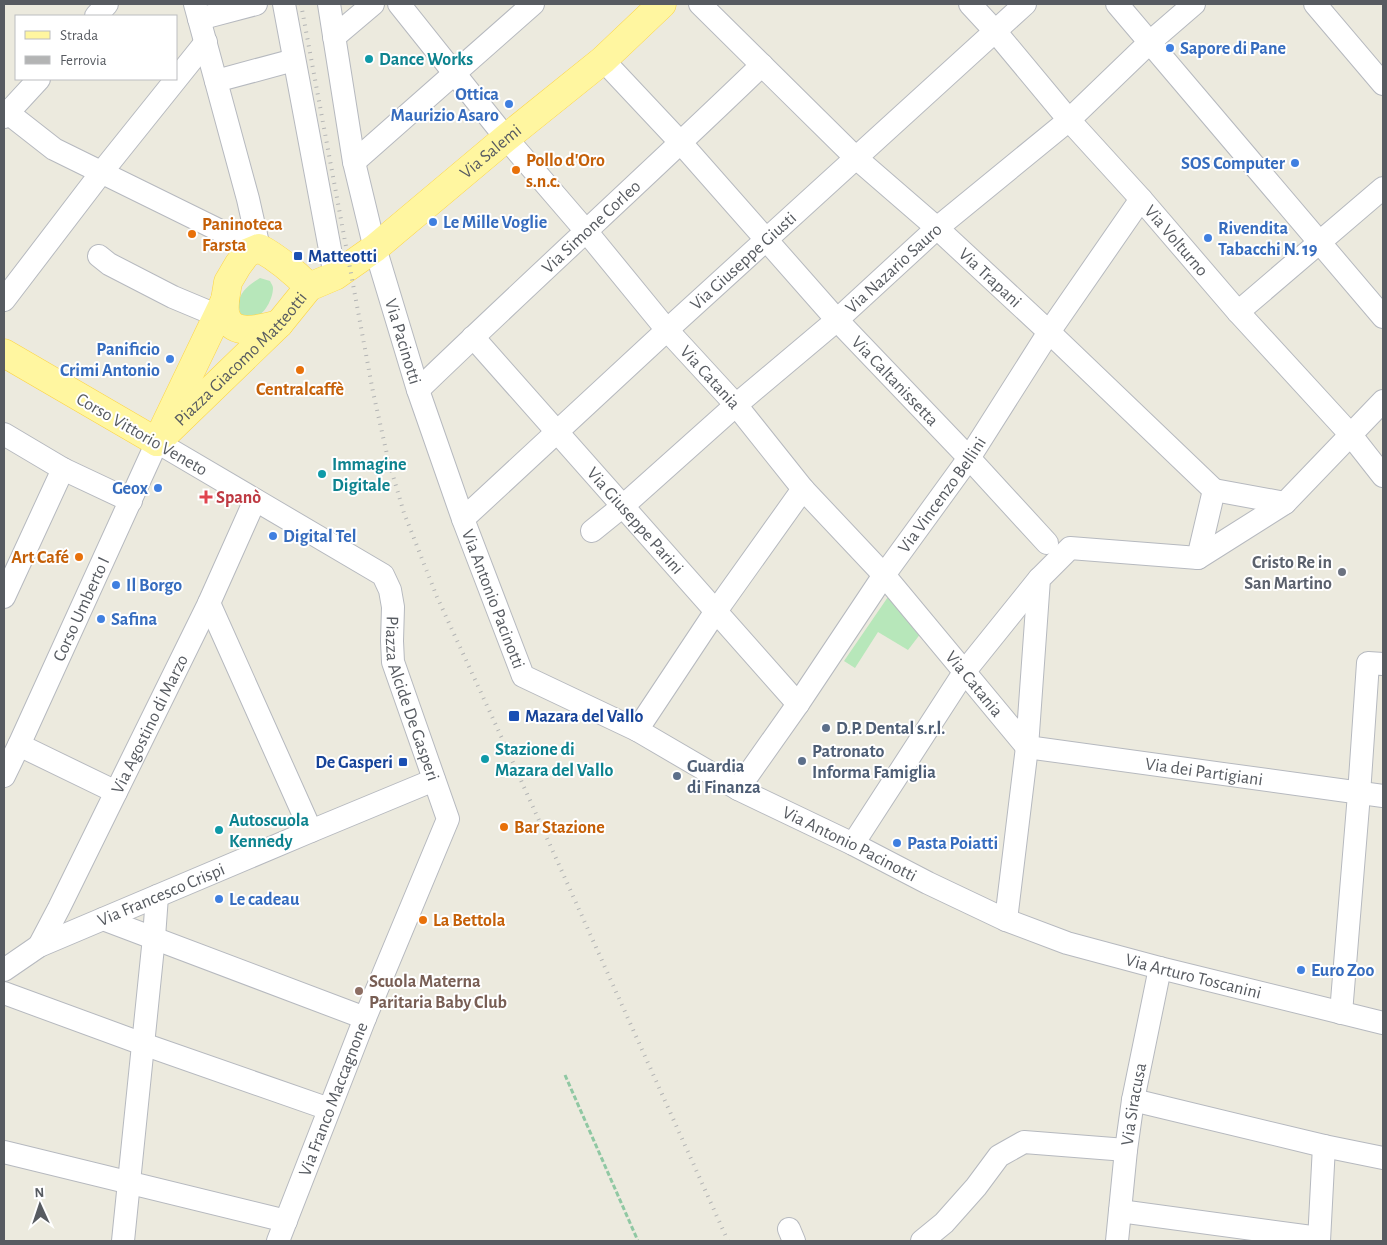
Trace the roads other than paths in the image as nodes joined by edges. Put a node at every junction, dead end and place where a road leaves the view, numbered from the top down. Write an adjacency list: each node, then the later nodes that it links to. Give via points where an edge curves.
1 (256, 4): 14 (street)
2 (284, 4): 19 (street)
3 (329, 4): 16 (street, Via Pacinotti)
4 (373, 4): 16 (street)
5 (400, 4): 22 (street, Via Catania)
6 (533, 4): 22 (street)
7 (662, 4): 20 (main road, Via Salemi)
8 (700, 4): 21 (street, Via Trapani)
9 (970, 4): 15 (street, Via Volturno)
10 (1025, 4): 15 (street, Via Giuseppe Giusti)
11 (1117, 4): 18 (street)
12 (1194, 4): 18 (street, Via Nazario Sauro)
13 (1315, 4): 27 (street)
14 (197, 12): 17 (street)
15 (996, 31): 29 (street, Via Volturno); 32 (street, Via Giuseppe Giusti)
16 (334, 37): 33 (street, Via Pacinotti)
17 (206, 42): 23 (street); 26 (street)
18 (1150, 42): 29 (street, Via Nazario Sauro); 40 (street)
19 (294, 60): 26 (street); 44 (street)
20 (603, 60): 30 (main road, Via Salemi); 31 (street, Via Caltanissetta)
21 (762, 65): 31 (street, Via Simone Corleo); 32 (street, Via Trapani)
22 (455, 74): 30 (street, Via Catania); 33 (street)
23 (178, 77)
24 (38, 80): 28 (street)
25 (176, 80): 34 (street)
26 (216, 81): 42 (street, via 248,199)
27 (1383, 84)
28 (6, 115): 34 (street, via 54,149)
29 (1069, 120): 36 (street, Via Volturno); 37 (street, Via Nazario Sauro)
30 (506, 138): 38 (street, Via Catania); 41 (main road, Via Salemi)
31 (681, 143): 38 (street, Via Simone Corleo); 39 (street, Via Caltanissetta)
32 (855, 157): 37 (street, Via Trapani); 39 (street, Via Giuseppe Giusti)
33 (354, 162): 41 (street, Via Pacinotti)
34 (101, 173): 42 (street, via 241,242); 46 (street)
35 (1383, 188): 40 (street)
36 (1140, 199): 48 (street, Via Volturno); 53 (street, Via Vincenzo Bellini)
37 (937, 228): 50 (street, Via Nazario Sauro); 53 (street, Via Trapani)
38 (586, 230): 52 (street, Via Catania); 54 (street, Via Simone Corleo)
39 (766, 240): 50 (street, Via Caltanissetta); 52 (street, Via Giuseppe Giusti)
40 (1320, 243): 48 (street); 49 (street)
41 (375, 248): 44 (main road, Via Salemi); 56 (street, Via Pacinotti)
42 (253, 251): 45 (main road, Piazza Giacomo Matteotti, via 268,253); 47 (main road, Piazza Giacomo Matteotti, via 228,282)
43 (99, 256): 47 (street, via 108,264 165,293)
44 (335, 276): 45 (main road, Via Salemi)
45 (309, 287): 51 (main road, Piazza Giacomo Matteotti)
46 (4, 300)
47 (220, 308): 51 (main road, via 232,325 243,330); 63 (main road, Piazza Giacomo Matteotti)
48 (1238, 312): 62 (street, Via Volturno)
49 (1383, 317)
50 (837, 320): 58 (street, Via Nazario Sauro); 64 (street, Via Caltanissetta)
51 (279, 324): 63 (main road, Piazza Giacomo Matteotti)
52 (666, 330): 58 (street, Via Catania); 59 (street, Via Giuseppe Giusti)
53 (1049, 332): 64 (street, Via Vincenzo Bellini); 68 (street, Via Trapani)
54 (473, 337): 56 (street, Via Simone Corleo); 59 (street, Via Giuseppe Parini)
55 (4, 353): 63 (main road, Corso Vittorio Veneto)
56 (418, 390): 61 (street, Via Pacinotti)
57 (1383, 401): 62 (street)
58 (736, 405): 67 (street, Via Catania); 71 (street, Via Nazario Sauro)
59 (557, 432): 71 (street, Via Giuseppe Parini); 73 (street, Via Giuseppe Giusti)
60 (4, 434): 65 (street)
61 (434, 434): 73 (street, Via Antonio Pacinotti)
62 (1350, 434): 66 (street, Via Volturno); 70 (street)
63 (157, 442): 69 (street, Corso Vittorio Veneto); 72 (street, Corso Umberto I)
64 (969, 458): 75 (street, Via Caltanissetta); 80 (street, Via Vincenzo Bellini)
65 (63, 469): 72 (street); 78 (street)
66 (1383, 476)
67 (803, 489): 80 (street, Via Catania); 84 (street)
68 (1214, 490): 70 (street); 77 (street)
69 (255, 500): 79 (street, Corso Vittorio Veneto); 83 (street, Via Agostino di Marzo)
70 (1285, 502): 77 (street)
71 (623, 506): 74 (street, Via Nazario Sauro); 84 (street, Via Giuseppe Parini)
72 (127, 510): 89 (street, Corso Umberto I)
73 (463, 519): 88 (street, Via Antonio Pacinotti, via 523,676)
74 (592, 531)
75 (1047, 543): 76 (street); 81 (street)
76 (1070, 548): 77 (street); 81 (street)
77 (1198, 558)
78 (10, 567): 82 (street)
79 (383, 575): 92 (street, Piazza Alcide De Gasperi, via 393,606 393,662)
80 (884, 575): 86 (street, Via Catania); 87 (street, Via Vincenzo Bellini)
81 (1042, 576): 86 (street); 90 (street)
82 (4, 597)
83 (208, 603): 94 (street, Via Agostino di Marzo); 98 (street)
84 (716, 610): 87 (street, Via Giuseppe Parini); 88 (street)
85 (1376, 664): 95 (street)
86 (965, 672): 90 (street, Via Catania); 99 (street)
87 (798, 704): 93 (street, Via Vincenzo Bellini)
88 (637, 730): 93 (street, Via Antonio Pacinotti)
89 (20, 745): 91 (street, Corso Umberto I); 94 (street)
90 (1026, 747): 95 (street, Via dei Partigiani); 102 (street)
91 (4, 776)
92 (434, 780): 97 (street, Piazza Alcide De Gasperi); 98 (street, Via Francesco Crispi)
93 (738, 789): 99 (street, Via Antonio Pacinotti)
94 (116, 792): 104 (street, Via Agostino di Marzo)
95 (1359, 794): 96 (street, Via dei Partigiani); 108 (street)
96 (1383, 796)
97 (448, 819): 109 (street, Via Franco Maccagnone)
98 (311, 830): 100 (street, Via Francesco Crispi)
99 (853, 844): 102 (street, Via Antonio Pacinotti)
100 (157, 896): 101 (street, Via Francesco Crispi); 103 (street)
101 (103, 919): 103 (street); 104 (street, Via Francesco Crispi)
102 (1006, 920): 105 (street, Via Arturo Toscanini, via 1067,943)
103 (154, 937): 109 (street); 111 (street)
104 (39, 946): 106 (street, Via Francesco Crispi)
105 (1160, 968): 108 (street, Via Arturo Toscanini); 112 (street, Via Siracusa)
106 (4, 970)
107 (4, 993): 111 (street)
108 (1341, 1013): 110 (street, Via Arturo Toscanini)
109 (365, 1018): 113 (street, Via Franco Maccagnone)
110 (1383, 1023)
111 (143, 1044): 113 (street); 118 (street)
112 (1134, 1100): 114 (street); 115 (street, Via Siracusa)
113 (329, 1109): 120 (street, Via Franco Maccagnone)
114 (1324, 1146): 117 (street); 121 (street)
115 (1126, 1150): 119 (street, Via Siracusa); 123 (street, via 1024,1142 999,1156 944,1223)
116 (4, 1152): 118 (street)
117 (1383, 1158)
118 (129, 1181): 120 (street); 122 (street)
119 (1120, 1211): 121 (street); 124 (street, Via Siracusa)
120 (282, 1231)
121 (1319, 1240)
122 (123, 1241)
123 (922, 1241)
124 (1117, 1241)

